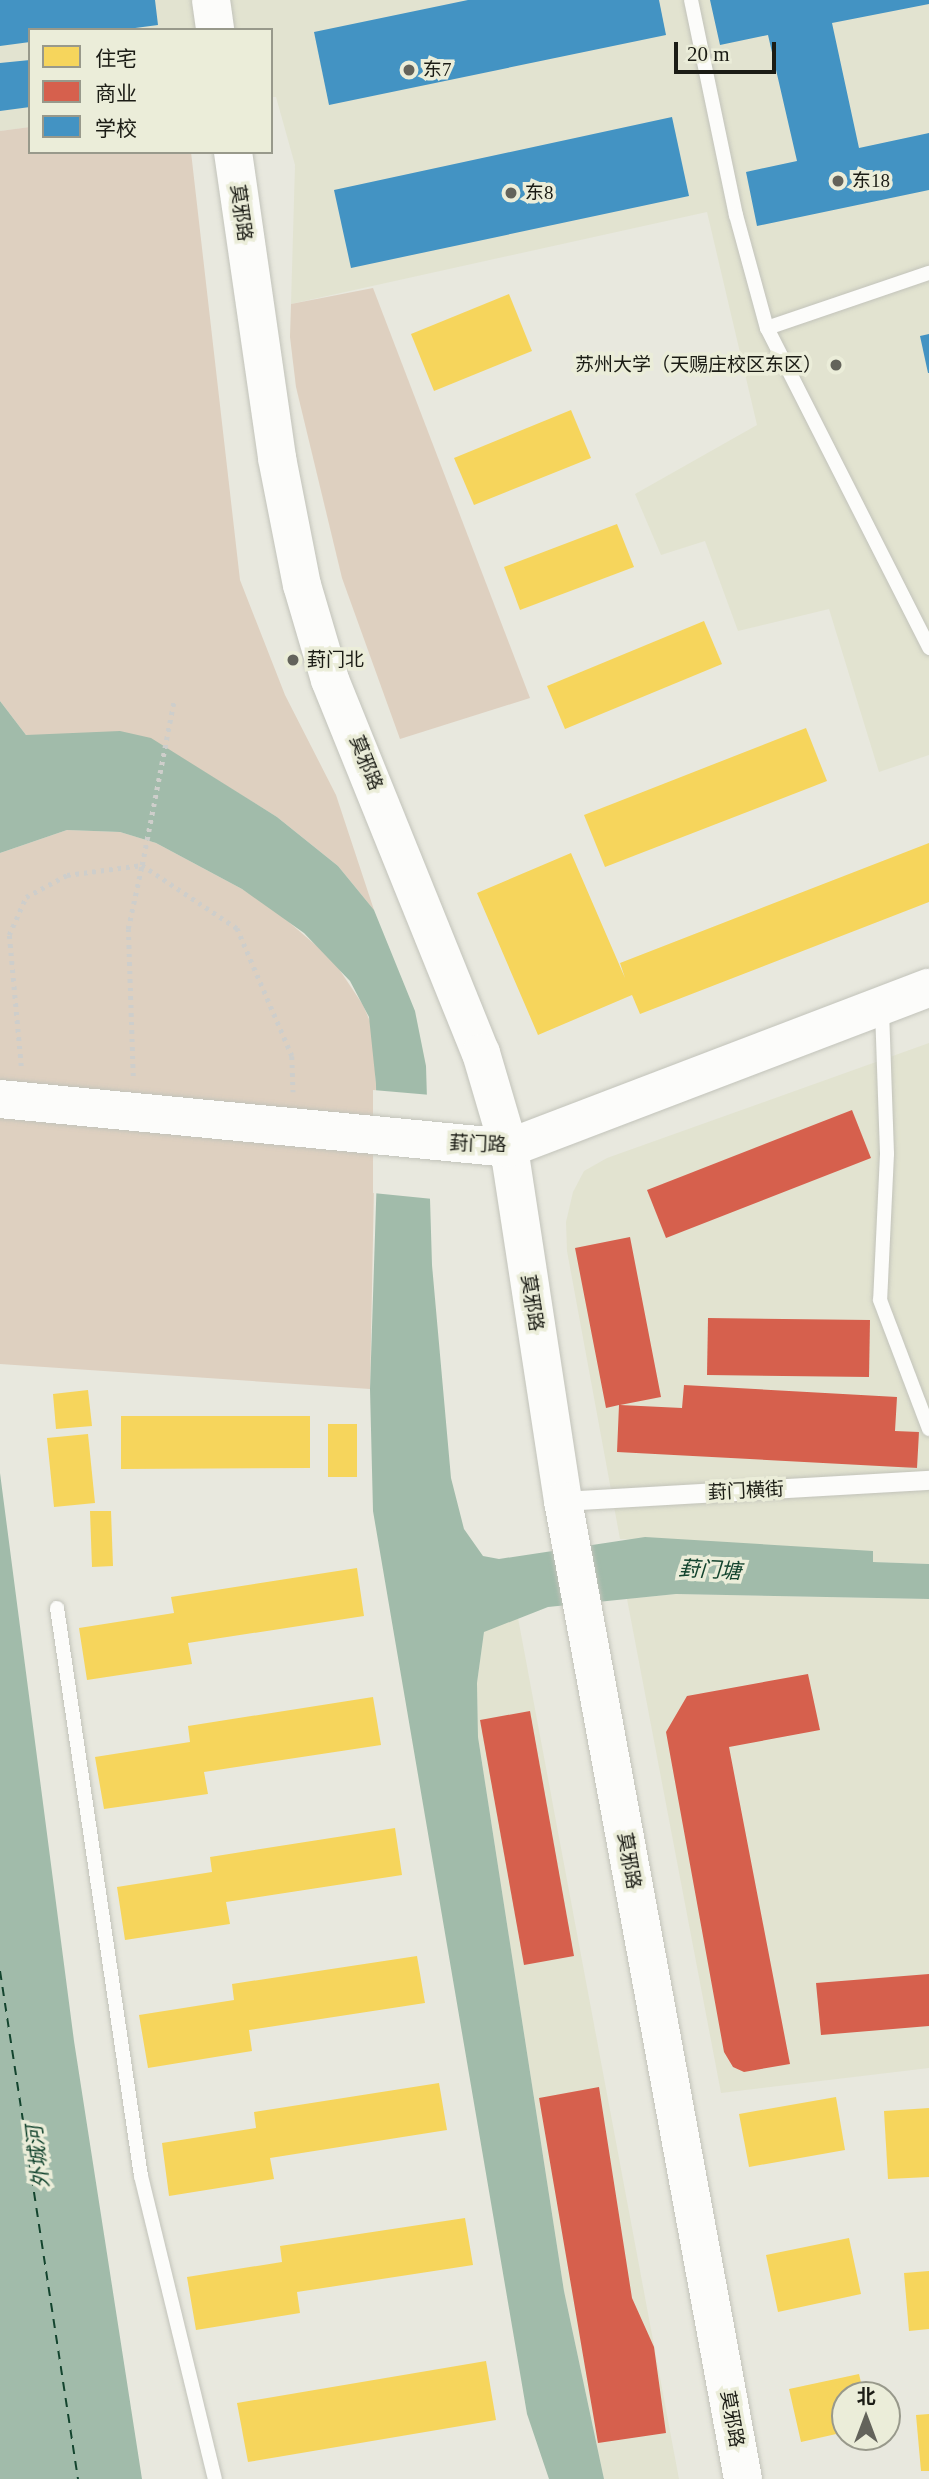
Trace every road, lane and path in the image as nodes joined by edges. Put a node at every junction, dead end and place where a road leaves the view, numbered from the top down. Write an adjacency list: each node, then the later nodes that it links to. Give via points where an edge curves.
1 (211, 0): 3 (main road)
2 (691, 0): 6 (lane, via 736,215)
3 (215, 28)
4 (233, 154): 15 (main road, 莫邪路, via 277,458 302,585 330,680 481,1053)
5 (929, 273): 6 (lane)
6 (767, 328): 7 (lane)
7 (929, 648)
8 (174, 700): 9 (path)
9 (142, 865): 12 (path, via 67,875 26,897 9,935); 13 (path, via 128,929); 14 (path, via 237,928 292,1056)
10 (929, 988): 11 (main road, 葑门路)
11 (882, 1005): 15 (main road, 葑门路); 16 (lane, via 887,1154 880,1300)
12 (12, 1100): 13 (main road, 葑门路)
13 (135, 1112): 14 (main road, 葑门路)
14 (294, 1126): 15 (main road, 葑门路)
15 (509, 1148): 18 (main road, 莫邪路)
16 (929, 1429)
17 (929, 1480): 18 (street, 葑门横街)
18 (566, 1515): 21 (main road, 莫邪路)
19 (57, 1608): 20 (lane, via 141,2176)
20 (215, 2479)
21 (743, 2479)

